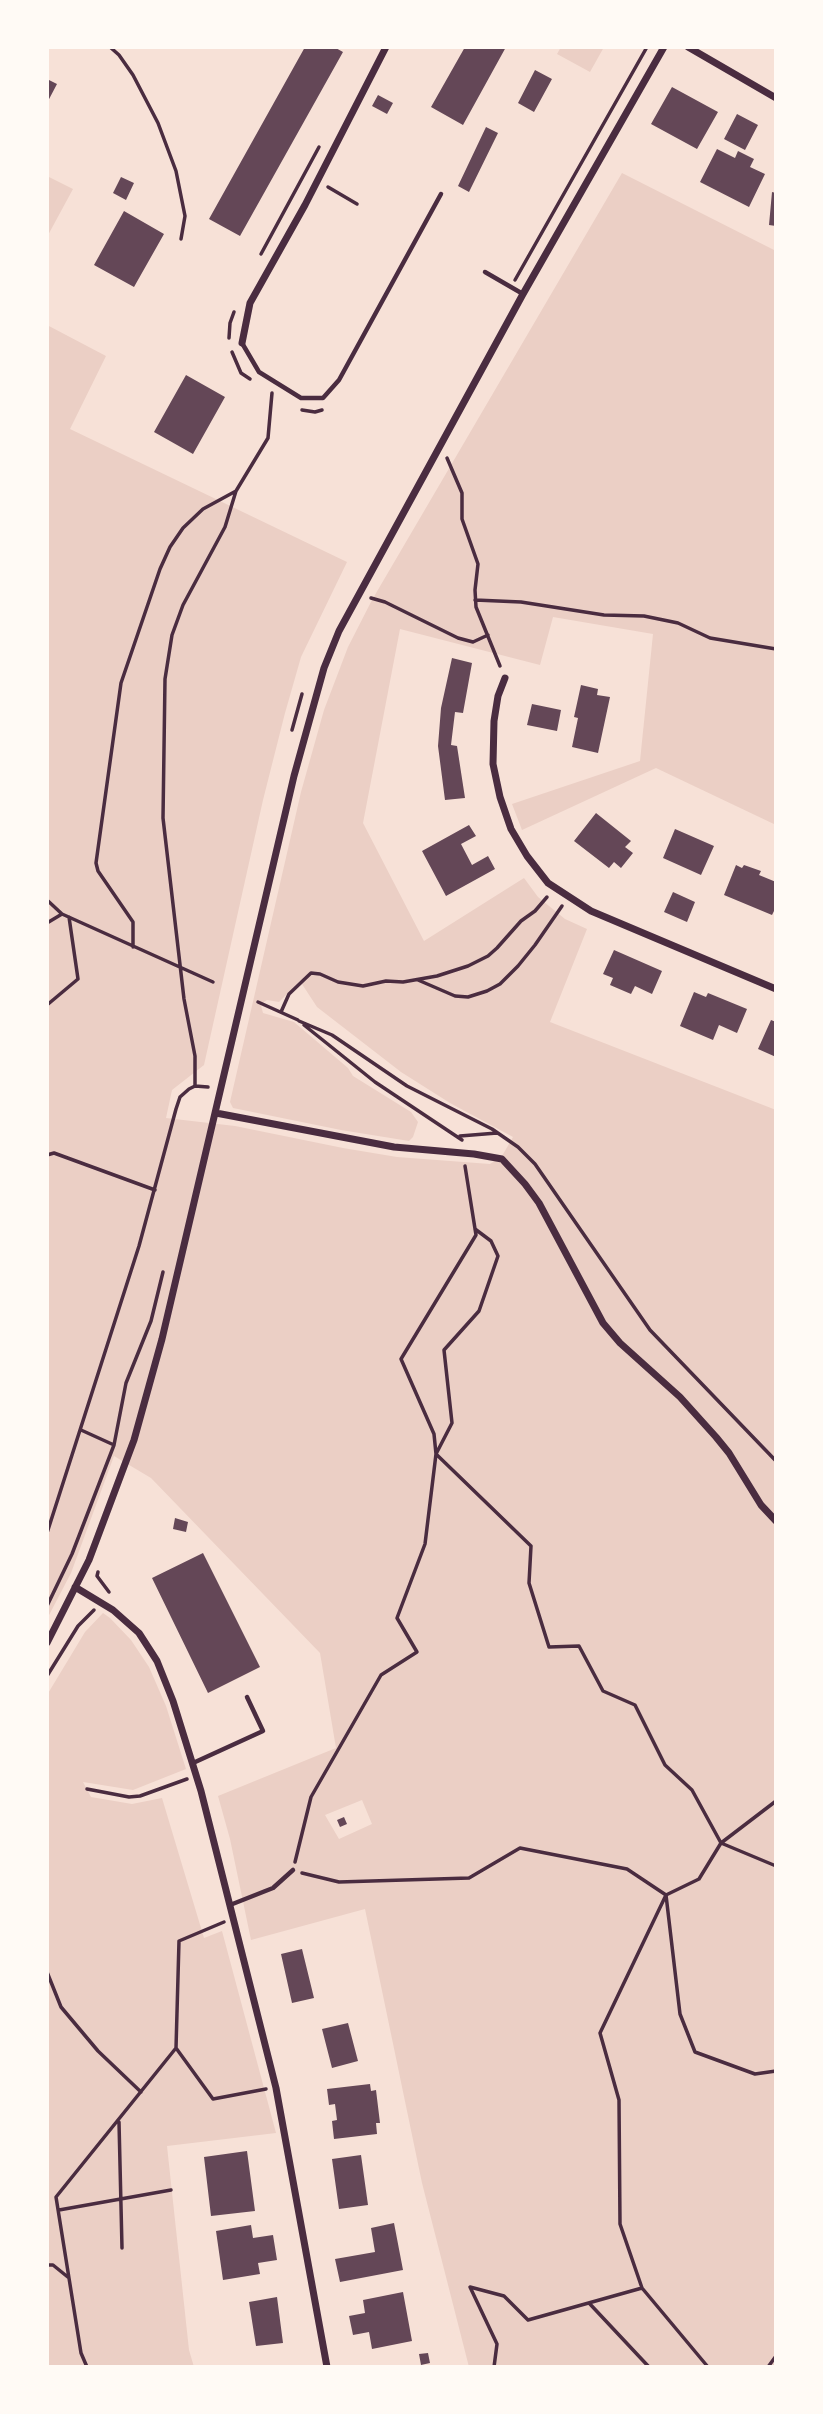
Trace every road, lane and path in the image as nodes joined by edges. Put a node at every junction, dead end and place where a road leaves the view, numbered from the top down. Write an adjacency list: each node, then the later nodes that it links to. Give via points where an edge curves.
1 (110, 47): 11 (path, via 133,75 176,171 185,216)
2 (386, 47): 8 (street)
3 (647, 47): 14 (path)
4 (664, 47): 15 (street)
5 (688, 47): 6 (street)
6 (776, 98)
7 (320, 145): 12 (path)
8 (317, 181): 10 (path); 17 (street, via 250,303)
9 (441, 194): 17 (lane, via 339,380 323,398 300,398 259,372)
10 (357, 204)
11 (181, 239)
12 (261, 254)
13 (485, 272): 14 (lane)
14 (511, 286): 15 (lane)
15 (523, 293): 48 (street, via 324,668)
16 (237, 302): 18 (path, via 228,343 241,373)
17 (242, 344)
18 (251, 380)
19 (279, 398): 23 (path, via 272,393 268,438)
20 (296, 407): 21 (path, via 316,412)
21 (326, 408)
22 (447, 458): 25 (path, via 462,493 462,519 478,564)
23 (236, 491): 37 (path, via 193,517 170,547 121,683 96,863 133,922); 38 (path, via 225,527 183,606 164,679 163,818)
24 (369, 598): 26 (path, via 458,638 473,642)
25 (475, 600): 26 (path); 27 (path, via 643,616 710,638)
26 (488, 635): 28 (path)
27 (776, 649)
28 (505, 678): 31 (street, via 494,721 493,764 500,797 527,856)
29 (303, 691): 30 (path)
30 (290, 739)
31 (556, 888): 32 (street); 39 (path, via 488,956 452,972)
32 (568, 897): 39 (path, via 536,945 500,984 468,998); 41 (street)
33 (47, 900): 34 (path)
34 (62, 914): 35 (path); 36 (path)
35 (69, 917): 37 (path); 43 (path, via 78,979)
36 (47, 923)
37 (133, 947): 38 (path)
38 (182, 970): 40 (path); 46 (path)
39 (416, 979): 44 (path, via 363,986 312,973 289,994)
40 (213, 982)
41 (776, 989)
42 (258, 1002): 44 (path)
43 (47, 1005)
44 (281, 1012): 52 (path, via 310,1028 375,1082)
45 (210, 1076): 47 (path)
46 (195, 1086): 47 (path); 56 (path, via 180,1097)
47 (207, 1087): 48 (path); 49 (path)
48 (221, 1089): 50 (street)
49 (204, 1098)
50 (216, 1113): 53 (street, via 394,1147); 65 (street, via 134,1440)
51 (498, 1133): 52 (path)
52 (458, 1137): 55 (path)
53 (462, 1153): 55 (street); 57 (path)
54 (47, 1155): 56 (path, via 54,1153)
55 (480, 1155): 62 (street, via 502,1159 525,1184 603,1323 708,1428)
56 (155, 1190): 59 (path)
57 (475, 1230): 61 (path, via 401,1359 434,1434); 61 (path, via 491,1241 498,1256 478,1311 444,1350 452,1423)
58 (164, 1267): 60 (path, via 151,1321 126,1383)
59 (80, 1430): 60 (path); 63 (path)
60 (114, 1446): 64 (path)
61 (436, 1454): 76 (path, via 531,1546 529,1583 549,1647 579,1646 603,1691 635,1704 665,1765 692,1790); 78 (path, via 425,1544 397,1618 417,1652 381,1675 311,1797)
62 (776, 1521)
63 (47, 1533)
64 (72, 1554): 65 (path); 68 (path)
65 (89, 1560): 66 (street); 67 (path, via 99,1564 97,1576 110,1593)
66 (75, 1587): 67 (street); 69 (street)
67 (102, 1603): 70 (path, via 78,1626); 72 (street, via 139,1633 156,1661)
68 (47, 1606)
69 (47, 1643)
70 (47, 1676)
71 (247, 1697): 72 (lane, via 263,1731)
72 (192, 1764): 73 (street)
73 (196, 1776): 74 (path, via 140,1796); 80 (street)
74 (87, 1790)
75 (776, 1801): 76 (path)
76 (721, 1843): 77 (path); 79 (path, via 699,1879)
77 (776, 1866)
78 (293, 1870): 79 (path, via 340,1882 469,1878 520,1848 626,1869); 80 (lane, via 274,1888)
79 (666, 1895): 84 (path, via 680,2014 695,2052 755,2074); 94 (path, via 600,2033 619,2100 620,2224)
80 (229, 1905): 81 (street)
81 (233, 1919): 83 (path, via 179,1941); 85 (street)
82 (47, 1972): 86 (path, via 61,2007)
83 (176, 2048): 85 (path, via 213,2099); 86 (path)
84 (776, 2071)
85 (276, 2088): 98 (street)
86 (141, 2092): 87 (path)
87 (118, 2120): 89 (path); 90 (path, via 56,2197)
88 (172, 2190): 89 (path)
89 (121, 2198): 90 (path); 91 (path)
90 (59, 2210): 93 (path)
91 (122, 2248)
92 (47, 2265): 93 (path)
93 (69, 2278): 97 (path)
94 (642, 2288): 95 (path); 101 (path)
95 (589, 2303): 99 (path, via 528,2320 503,2296 470,2287 497,2344); 100 (path)
96 (776, 2356): 102 (path)
97 (87, 2367)
98 (327, 2367)
99 (494, 2367)
100 (649, 2367)
101 (708, 2367)
102 (768, 2367)

